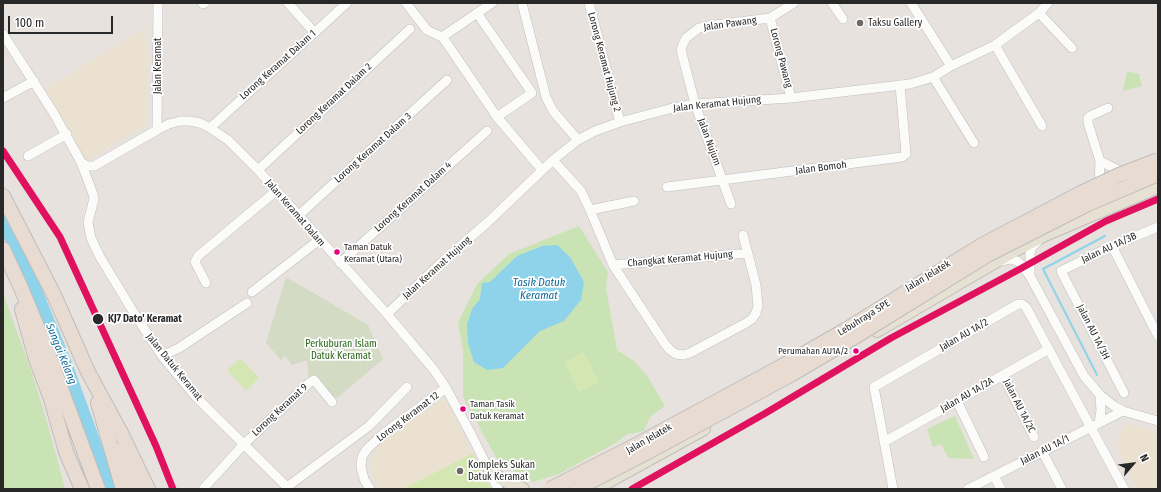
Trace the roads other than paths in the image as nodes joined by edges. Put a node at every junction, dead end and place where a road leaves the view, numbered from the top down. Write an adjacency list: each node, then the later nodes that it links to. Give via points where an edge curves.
1 (158, 3): 35 (street, Jalan Keramat)
2 (288, 3): 17 (street)
3 (347, 3): 17 (street, Lorong Keramat Dalam 1)
4 (406, 3): 19 (street, via 427,30)
5 (492, 3): 13 (street)
6 (522, 3): 38 (street, via 546,97 553,111)
7 (589, 3): 32 (street, Lorong Keramat Hujung 2)
8 (794, 3): 14 (street, Jalan Pawang)
9 (832, 3): 15 (street)
10 (910, 3): 22 (street)
11 (1048, 3): 12 (street, Jalan Keramat Hujung)
12 (1039, 13): 20 (street, Jalan Keramat Hujung); 21 (street)
13 (477, 14): 19 (street); 31 (street, via 532,93)
14 (770, 18): 28 (street, Lorong Pawang); 29 (street, Jalan Pawang, via 707,26 699,28 686,38 681,50)
15 (843, 20)
16 (410, 29): 46 (street, Lorong Keramat Dalam 2)
17 (314, 32): 34 (street, Lorong Keramat Dalam 1)
18 (3, 34): 25 (street, Jalan Datuk Keramat)
19 (442, 38): 31 (street)
20 (995, 45): 22 (street, Jalan Keramat Hujung); 33 (street)
21 (1072, 48)
22 (951, 66): 23 (street, Jalan Keramat Hujung)
23 (933, 77): 26 (street, Jalan Keramat Hujung); 39 (street)
24 (447, 80): 60 (street, Lorong Keramat Dalam 3)
25 (34, 81): 27 (street); 37 (street, Jalan Datuk Keramat)
26 (900, 86): 28 (street, Jalan Keramat Hujung); 51 (street, Jalan Bomoh, via 906,154 902,157)
27 (3, 98)
28 (791, 98): 29 (street, Jalan Keramat Hujung)
29 (695, 104): 32 (street, Jalan Keramat Hujung); 51 (street, Jalan Nujum)
30 (1108, 108): 41 (street, via 1088,118)
31 (497, 117): 47 (street)
32 (620, 122): 38 (street, Jalan Keramat Hujung)
33 (1042, 126)
34 (210, 128): 35 (street, Jalan Keramat Dalam, via 200,123 180,121); 46 (street, Jalan Keramat Dalam, via 228,140)
35 (157, 130): 45 (street, Jalan Keramat Dalam)
36 (487, 131): 70 (street, Lorong Keramat Dalam 4)
37 (67, 134): 40 (street); 44 (street, Jalan Datuk Keramat)
38 (578, 140): 42 (street, Jalan Keramat Hujung)
39 (974, 143)
40 (28, 156)
41 (1099, 158): 48 (street); 52 (street)
42 (553, 160): 47 (street, Jalan Keramat Hujung); 59 (street, via 576,186)
43 (1158, 160): 48 (main road, Jalan Jelatek); 120 (highway, Lebuhraya SPE, bridge, via 1119,175 982,245 786,364)
44 (81, 162): 45 (street, via 87,166); 50 (street, Jalan Datuk Keramat)
45 (94, 166): 50 (street)
46 (258, 170): 55 (street, Jalan Keramat Dalam)
47 (542, 170): 79 (street, Jalan Keramat Hujung)
48 (1124, 173): 52 (main road, Jalan Jelatek)
49 (1158, 174): 107 (highway, Lebuhraya SPE, bridge, via 1088,204 989,254 792,374 646,453)
50 (89, 180): 83 (street, Jalan Datuk Keramat, via 94,199 88,222 91,238 112,278)
51 (722, 180): 53 (street, Jalan Bomoh); 58 (street, Jalan Nujum)
52 (1099, 183): 64 (main road, Jalan Jelatek)
53 (668, 187)
54 (1158, 187): 63 (main road, Jalan Jelatek)
55 (276, 191): 60 (street, Jalan Keramat Dalam); 75 (street, via 198,256 195,262)
56 (3, 196): 84 (highway, via 54,294)
57 (634, 202): 59 (street)
58 (731, 204)
59 (590, 210): 71 (street)
60 (298, 216): 65 (street, Jalan Keramat Dalam)
61 (1158, 227): 66 (street, Jalan AU 1A/3B)
62 (743, 235): 69 (street)
63 (1045, 235): 68 (main road, Jalan Jelatek); 74 (street, via 1031,248)
64 (990, 239): 68 (main road, via 1002,249); 107 (main road, Jalan Jelatek, via 832,335)
65 (319, 240): 70 (street, Jalan Keramat Dalam); 77 (street)
66 (1112, 246): 73 (street, Jalan AU 1A/3B); 80 (street)
67 (3, 249): 76 (highway)
68 (1014, 251): 72 (main road, Jalan Jelatek)
69 (748, 253): 71 (street, Changkat Keramat Hujung); 71 (street, via 758,296 756,313 746,323 683,355 676,354 665,344)
70 (340, 263): 79 (street, Jalan Keramat Dalam)
71 (613, 265)
72 (986, 267): 74 (street, via 1004,260 1017,261); 105 (main road, Jalan Jelatek, via 812,369)
73 (1061, 271): 88 (street, Jalan AU 1A/3H)
74 (1030, 276): 89 (street, via 1084,376)
75 (206, 283)
76 (21, 288): 81 (highway); 110 (highway, via 21,307 36,359 66,452)
77 (252, 292)
78 (247, 303): 83 (street, via 179,348)
79 (387, 314): 87 (street, Jalan Keramat Dalam)
80 (1158, 336)
81 (46, 348): 111 (highway); 112 (highway)
82 (1049, 349): 85 (street, Jalan AU 1A/2A); 96 (street, Jalan AU 1A/2); 100 (street, Jalan AU 1A/2, via 1022,304 1000,314 874,387)
83 (162, 356): 101 (street, Jalan Datuk Keramat, via 195,396)
84 (88, 372): 92 (highway); 115 (highway)
85 (1003, 375): 90 (street, Jalan AU 1A/2A); 99 (street, Jalan AU 1A/2C)
86 (407, 387): 97 (street)
87 (446, 388): 98 (street, Lorong Keramat 12); 104 (street, Jalan Keramat Dalam)
88 (1124, 393)
89 (1100, 395): 93 (street); 96 (street, via 1101,411)
90 (957, 401): 100 (street, Jalan AU 1A/2A); 103 (street)
91 (332, 402): 101 (street, Lorong Keramat 9, via 314,380)
92 (98, 403): 113 (highway); 114 (highway)
93 (1123, 411): 94 (street); 96 (street, Jalan AU 1A/1)
94 (1142, 417): 95 (street); 96 (street)
95 (1158, 421)
96 (1098, 423): 102 (street, Jalan AU 1A/1); 127 (street, Jalan AU 1A/2)
97 (369, 426): 98 (street); 108 (street)
98 (383, 434): 117 (street, Lorong Keramat 12, via 362,457 361,467)
99 (1034, 437)
100 (884, 442): 123 (street, Jalan AU 1A/2)
101 (244, 444): 108 (street, Jalan Datuk Keramat); 116 (street)
102 (1042, 451): 106 (street, Jalan AU 1A/1); 126 (street)
103 (984, 457)
104 (490, 472): 118 (street, Jalan Keramat Dalam); 119 (main road)
105 (627, 472): 109 (main road, Jalan Jelatek); 122 (main road)
106 (994, 476): 124 (street, Jalan AU 1A/1); 125 (street)
107 (578, 483): 109 (main road, via 593,478 597,479); 121 (main road, Jalan Jelatek)
108 (288, 488)
109 (600, 488)
110 (82, 489)
111 (86, 489)
112 (98, 489)
113 (124, 489)
114 (136, 489)
115 (148, 489)
116 (203, 489)
117 (370, 489)
118 (498, 489)
119 (523, 489)
120 (550, 489)
121 (560, 489)
122 (618, 489)
123 (893, 489)
124 (968, 489)
125 (1001, 489)
126 (1062, 489)
127 (1124, 489)

